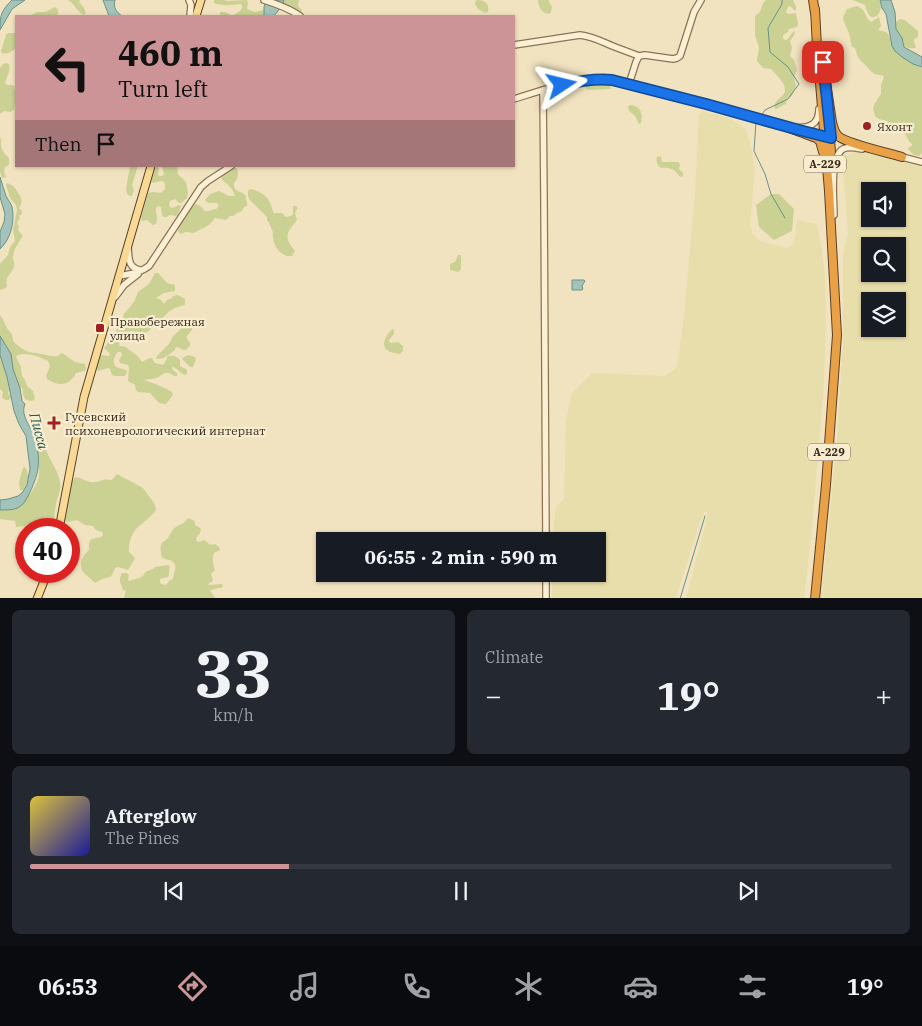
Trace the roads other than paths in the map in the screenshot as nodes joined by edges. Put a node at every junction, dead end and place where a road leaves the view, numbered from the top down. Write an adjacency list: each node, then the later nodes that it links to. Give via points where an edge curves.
1 (190, 0): 6 (street)
2 (201, 0): 7 (main road)
3 (264, 0): 8 (street)
4 (701, 0): 11 (street, via 680,56)
5 (813, 0): 10 (highway, А-229)
6 (190, 15)
7 (196, 15)
8 (299, 15)
9 (515, 45): 11 (street, via 590,36)
10 (819, 47): 15 (street, via 818,118 803,128); 16 (highway, А-229); 17 (highway, A-229, via 836,133 850,142)
11 (639, 56): 12 (street)
12 (629, 84): 13 (street, via 602,79); 15 (street)
13 (543, 90): 14 (street); 27 (street)
14 (515, 98)
15 (784, 126): 16 (street); 21 (highway, A-229, via 816,138 822,145)
16 (828, 137): 17 (street); 21 (highway, А-229)
17 (902, 157): 18 (street); 21 (street, via 853,147 840,151 835,163)
18 (922, 162)
19 (151, 167): 22 (main road)
20 (229, 167): 23 (street, via 201,187 153,261)
21 (832, 227): 32 (highway, А-229, via 836,335)
22 (128, 245): 23 (street, via 130,264 136,270); 24 (main road)
23 (142, 270): 24 (street); 25 (street, via 119,290)
24 (119, 276): 25 (main road)
25 (110, 306): 26 (main road, via 84,398)
26 (61, 518)
27 (546, 532)
28 (546, 582): 31 (street)
29 (43, 583): 30 (main road)
30 (37, 598)
31 (546, 598)
32 (815, 598)

